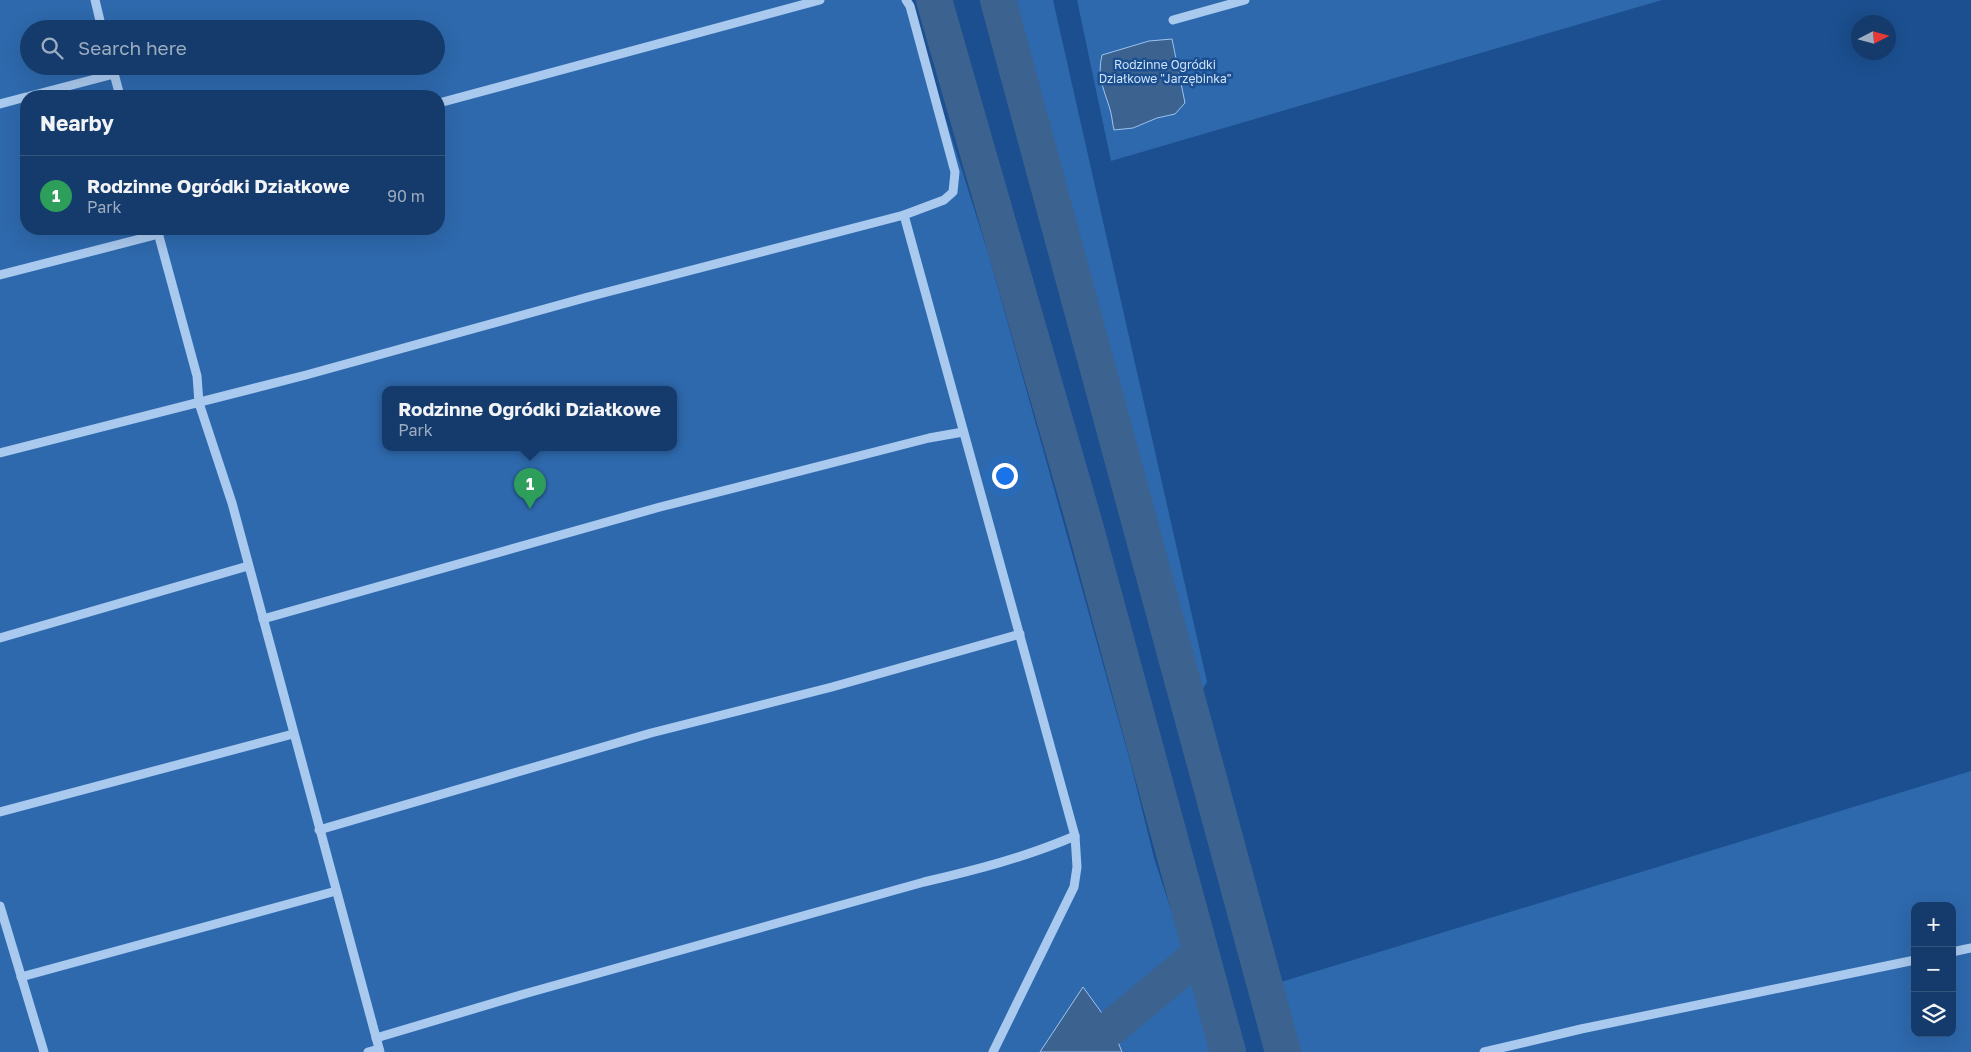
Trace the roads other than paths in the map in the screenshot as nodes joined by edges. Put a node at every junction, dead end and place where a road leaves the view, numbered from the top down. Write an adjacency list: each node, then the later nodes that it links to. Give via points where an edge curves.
1 (95, 0): 5 (lane)
2 (820, 0): 12 (lane)
3 (906, 0): 14 (lane, via 956,172 953,192 944,200)
4 (1245, 0): 6 (lane)
5 (100, 20)
6 (1173, 20)
7 (97, 75): 9 (lane)
8 (114, 75): 10 (lane)
9 (49, 90)
10 (118, 90)
11 (20, 99): 13 (lane)
12 (445, 101)
13 (0, 104)
14 (904, 215): 18 (lane); 19 (lane)
15 (147, 235): 17 (lane)
16 (159, 235): 18 (lane, via 197,376)
17 (0, 275)
18 (198, 403): 20 (lane); 21 (lane, via 232,503)
19 (963, 432): 22 (lane, via 660,507); 23 (lane)
20 (0, 453)
21 (248, 566): 22 (lane); 24 (lane)
22 (263, 619): 25 (lane)
23 (1020, 634): 27 (lane, via 651,733); 28 (lane)
24 (0, 638)
25 (293, 734): 26 (lane); 27 (lane)
26 (0, 812)
27 (319, 830): 29 (lane)
28 (1075, 836): 35 (lane, via 1046,849 988,867 924,882); 39 (lane, via 1077,867 1074,887)
29 (336, 891): 34 (lane); 35 (lane)
30 (0, 906): 34 (lane)
31 (1971, 948): 32 (lane)
32 (1956, 951)
33 (1911, 961): 40 (lane)
34 (21, 977): 37 (lane)
35 (376, 1038): 36 (lane)
36 (379, 1050): 38 (lane)
37 (44, 1052)
38 (368, 1052)
39 (993, 1052)
40 (1484, 1052)

